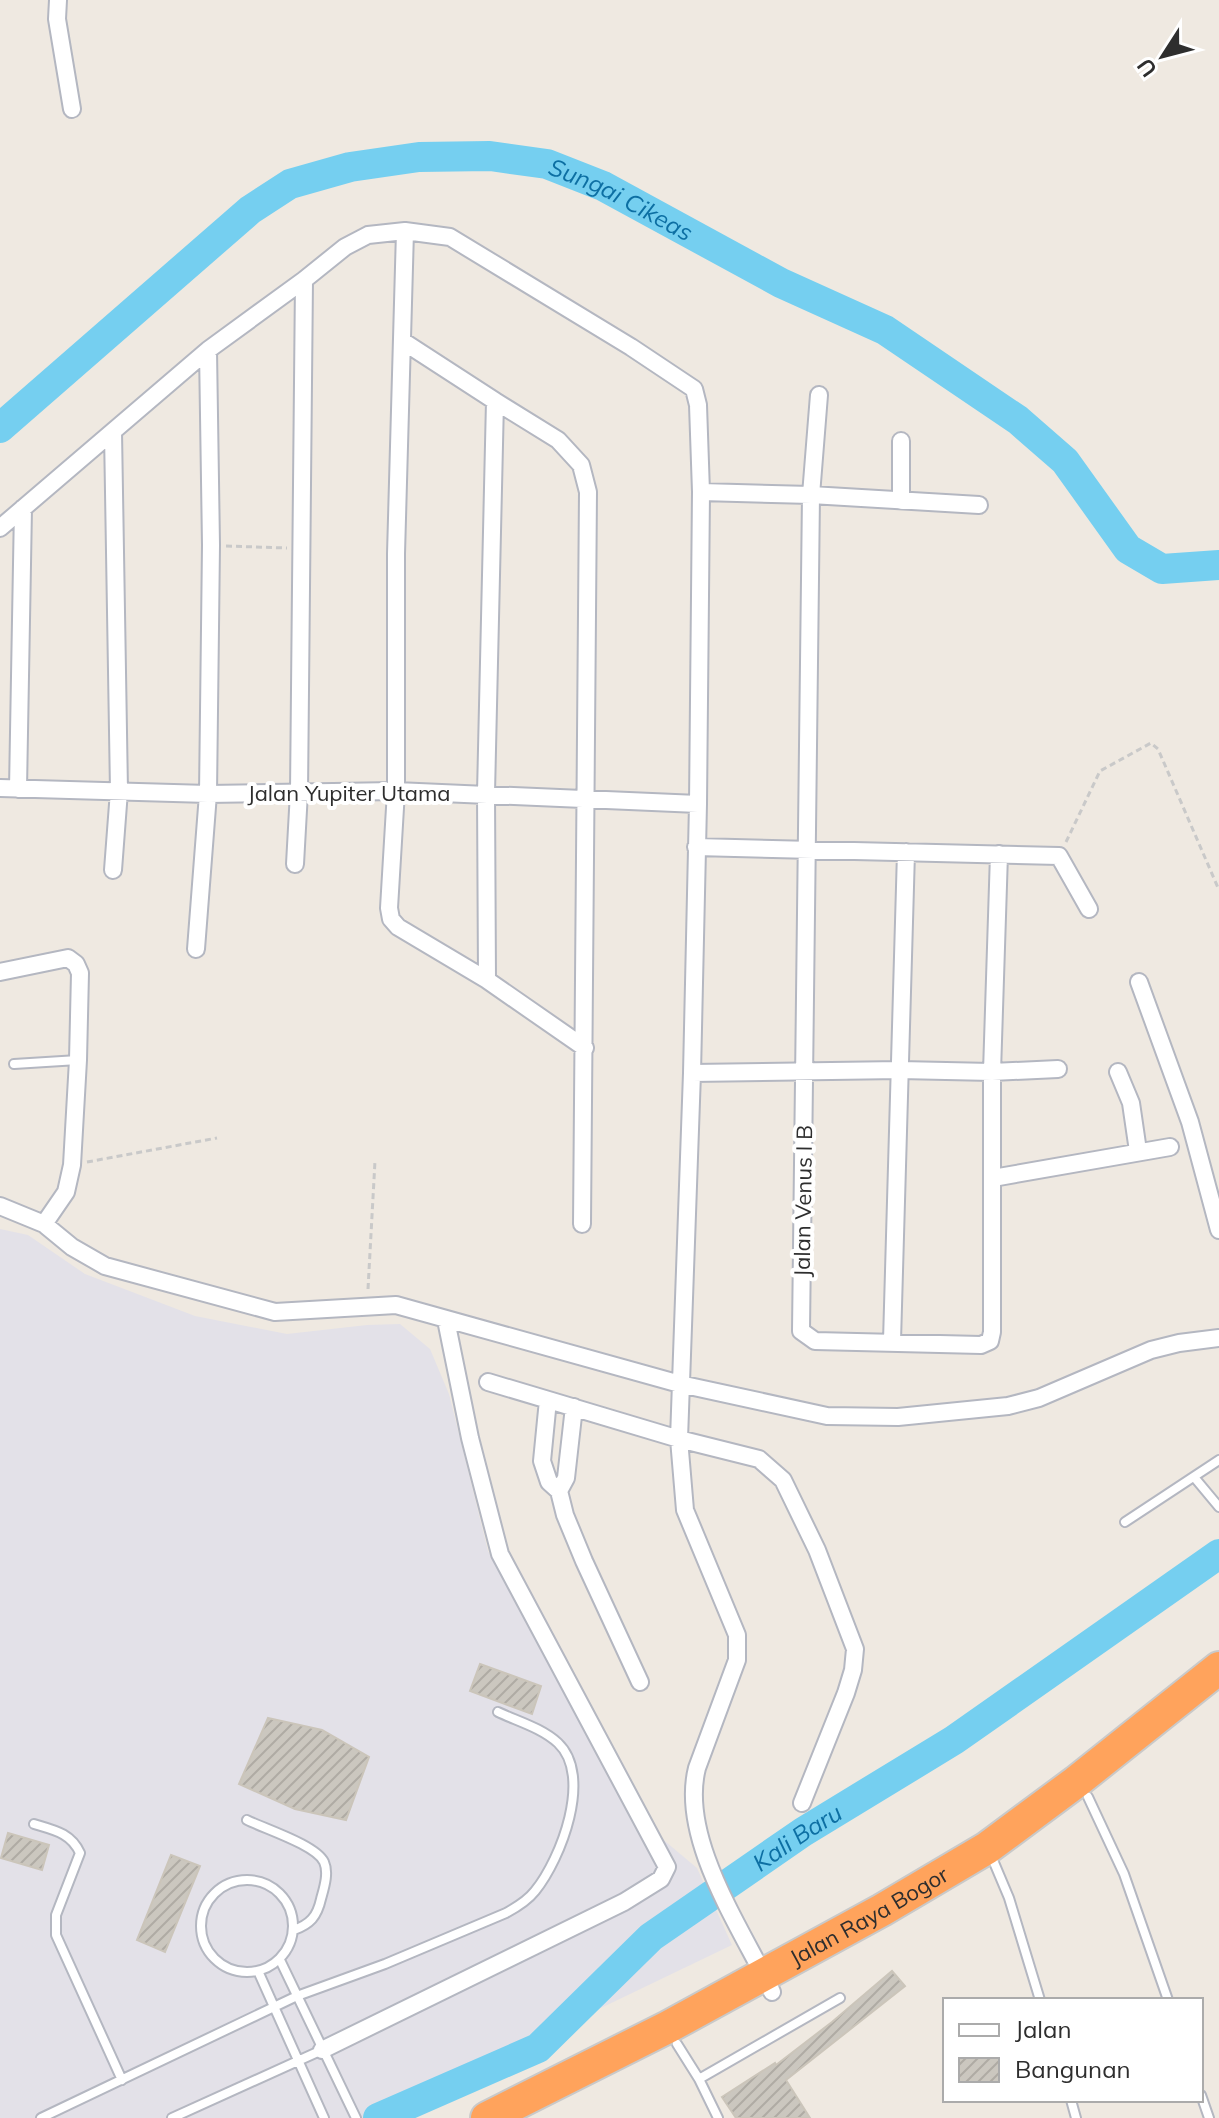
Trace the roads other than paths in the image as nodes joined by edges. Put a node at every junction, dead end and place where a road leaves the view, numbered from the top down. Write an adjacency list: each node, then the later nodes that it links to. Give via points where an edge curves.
1 (58, 0): 2 (street)
2 (72, 109)
3 (405, 231): 4 (street, via 356,239); 5 (street); 11 (street, via 450,237 694,389)
4 (304, 280): 6 (street); 21 (street)
5 (404, 342): 8 (street); 20 (street, via 396,554)
6 (208, 350): 9 (street); 23 (street)
7 (819, 395): 12 (street, Jalan Venus I B)
8 (495, 401): 22 (street); 24 (street, via 558,440 581,465 588,492)
9 (113, 432): 15 (street); 19 (street)
10 (901, 441): 13 (street)
11 (701, 492): 12 (street); 25 (street)
12 (811, 495): 13 (street); 27 (street, Jalan Venus I B)
13 (901, 501): 14 (street)
14 (979, 505)
15 (23, 508): 16 (street); 18 (street)
16 (0, 528)
17 (0, 788): 18 (street, Jalan Yupiter Utama)
18 (18, 789): 19 (street, Jalan Yupiter Utama)
19 (119, 791): 23 (street, Jalan Yupiter Utama); 31 (street)
20 (396, 791): 21 (street, Jalan Yupiter Utama); 22 (street, Jalan Yupiter Utama); 35 (street, via 391,919)
21 (299, 792): 23 (street, Jalan Yupiter Utama); 30 (street)
22 (486, 793): 24 (street, Jalan Yupiter Utama); 35 (street)
23 (208, 794): 33 (street)
24 (584, 798): 25 (street, Jalan Yupiter Utama); 37 (street)
25 (698, 804): 26 (street)
26 (696, 847): 27 (street); 45 (street)
27 (806, 848): 28 (street); 42 (street, Jalan Venus I B)
28 (906, 852): 29 (street); 41 (street)
29 (999, 854): 32 (street, via 1059,856); 43 (street)
30 (295, 864)
31 (113, 870)
32 (1089, 909)
33 (196, 949)
34 (0, 972): 38 (street, via 68,958 76,964)
35 (487, 980): 37 (street)
36 (1139, 982): 52 (street, via 1190,1122)
37 (585, 1048): 51 (street)
38 (78, 1060): 39 (lane); 50 (street, via 72,1165 66,1192)
39 (14, 1064)
40 (1058, 1069): 43 (street)
41 (900, 1070): 42 (street); 43 (street); 55 (street)
42 (805, 1071): 45 (street); 55 (street, Jalan Venus I B, via 801,1331 815,1341)
43 (992, 1072): 48 (street)
44 (1118, 1072): 47 (street, via 1131,1103)
45 (692, 1073): 57 (street)
46 (1170, 1147): 47 (street)
47 (1138, 1151): 48 (street)
48 (993, 1178): 55 (street, via 990,1341)
49 (0, 1206): 50 (street)
50 (44, 1224): 53 (street, via 105,1266 275,1312 396,1305)
51 (582, 1224)
52 (1219, 1230)
53 (446, 1320): 57 (street); 85 (street, via 500,1554 667,1867 661,1879 624,1902)
54 (1219, 1338): 57 (street, via 1151,1350 1023,1402 898,1417 827,1416)
55 (892, 1341)
56 (488, 1382): 58 (street)
57 (680, 1384): 60 (street)
58 (548, 1400): 59 (street); 63 (street, via 542,1461 549,1482)
59 (574, 1407): 60 (street); 63 (street, via 566,1478)
60 (679, 1439): 71 (street, via 759,1459 783,1480 855,1649 846,1693); 78 (street, via 685,1510 737,1635 737,1660 693,1783 693,1802 702,1851)
61 (1219, 1460): 62 (lane)
62 (1194, 1477): 64 (lane); 65 (lane)
63 (559, 1491): 67 (street, via 584,1561)
64 (1219, 1507)
65 (1125, 1522)
66 (1219, 1668): 74 (highway, Jalan Raya Bogor)
67 (640, 1682)
68 (1219, 1693): 70 (highway, Jalan Raya Bogor)
69 (498, 1712): 79 (lane, via 559,1744 574,1773 571,1812 558,1852 536,1890 506,1913)
70 (1088, 1797): 74 (highway, Jalan Raya Bogor); 82 (lane, via 1124,1874)
71 (802, 1803)
72 (247, 1820): 75 (lane, via 315,1851 323,1861 320,1906 313,1919)
73 (34, 1824): 88 (lane, via 66,1834 80,1853 56,1915 56,1935)
74 (992, 1856): 78 (highway, Jalan Raya Bogor, via 890,1928); 81 (lane)
75 (294, 1930): 76 (lane); 77 (lane, via 279,1893 262,1882 242,1880 223,1886 209,1899 201,1918 201,1938 211,1956 226,1968)
76 (280, 1960): 77 (lane); 79 (lane)
77 (258, 1971): 83 (lane)
78 (762, 1972): 84 (highway, Jalan Raya Bogor); 93 (highway, Jalan Raya Bogor, via 668,2027)
79 (297, 1996): 83 (lane); 85 (lane)
80 (840, 1998): 87 (lane)
81 (1039, 1998)
82 (1167, 1998)
83 (274, 2007): 86 (lane); 88 (lane)
84 (677, 2044): 87 (lane); 94 (highway, Jalan Raya Bogor)
85 (325, 2056): 86 (lane); 92 (lane)
86 (298, 2060): 90 (lane); 91 (lane)
87 (699, 2079): 95 (lane)
88 (122, 2080): 89 (lane)
89 (41, 2118)
90 (172, 2118)
91 (324, 2118)
92 (356, 2118)
93 (487, 2118)
94 (533, 2118)
95 (718, 2118)

